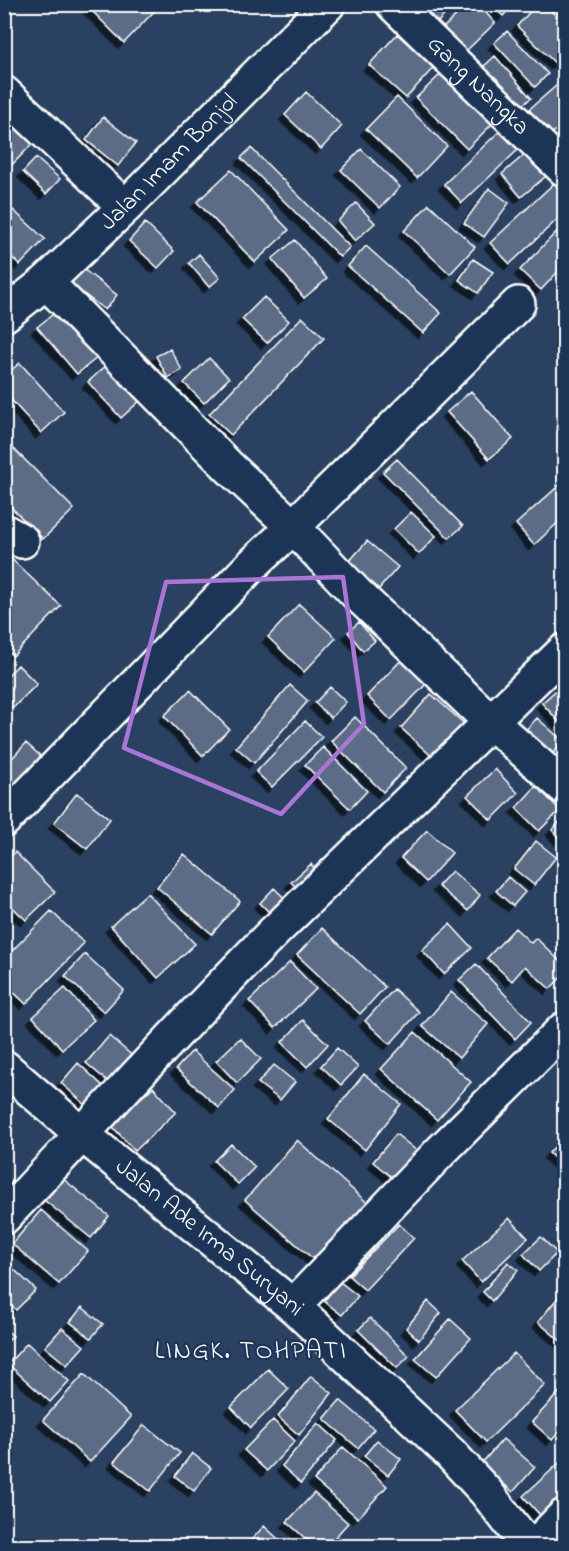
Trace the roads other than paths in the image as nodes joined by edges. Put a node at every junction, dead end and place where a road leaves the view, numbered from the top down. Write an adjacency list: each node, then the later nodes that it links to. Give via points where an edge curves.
1 (328, 4): 5 (street, Jalan Imam Bonjol)
2 (393, 4): 4 (street, Gang Nangka)
3 (4, 93): 5 (street)
4 (564, 169)
5 (125, 207): 6 (street, Jalan Imam Bonjol)
6 (46, 282): 8 (street, Jalan Imam Bonjol); 9 (street)
7 (518, 304): 9 (street)
8 (4, 315)
9 (293, 527): 11 (street); 13 (street)
10 (564, 651): 11 (street)
11 (491, 722): 12 (street); 16 (street, via 272,935)
12 (564, 788)
13 (4, 820)
14 (564, 1029): 18 (street)
15 (4, 1067): 16 (street, Jalan Ade Irma Suryani)
16 (83, 1135): 17 (street); 18 (street, Jalan Ade Irma Suryani)
17 (4, 1217)
18 (293, 1305): 20 (street, Jalan Ade Irma Suryani, via 449,1452)
19 (564, 1516): 21 (street)
20 (528, 1546)
21 (535, 1546)

